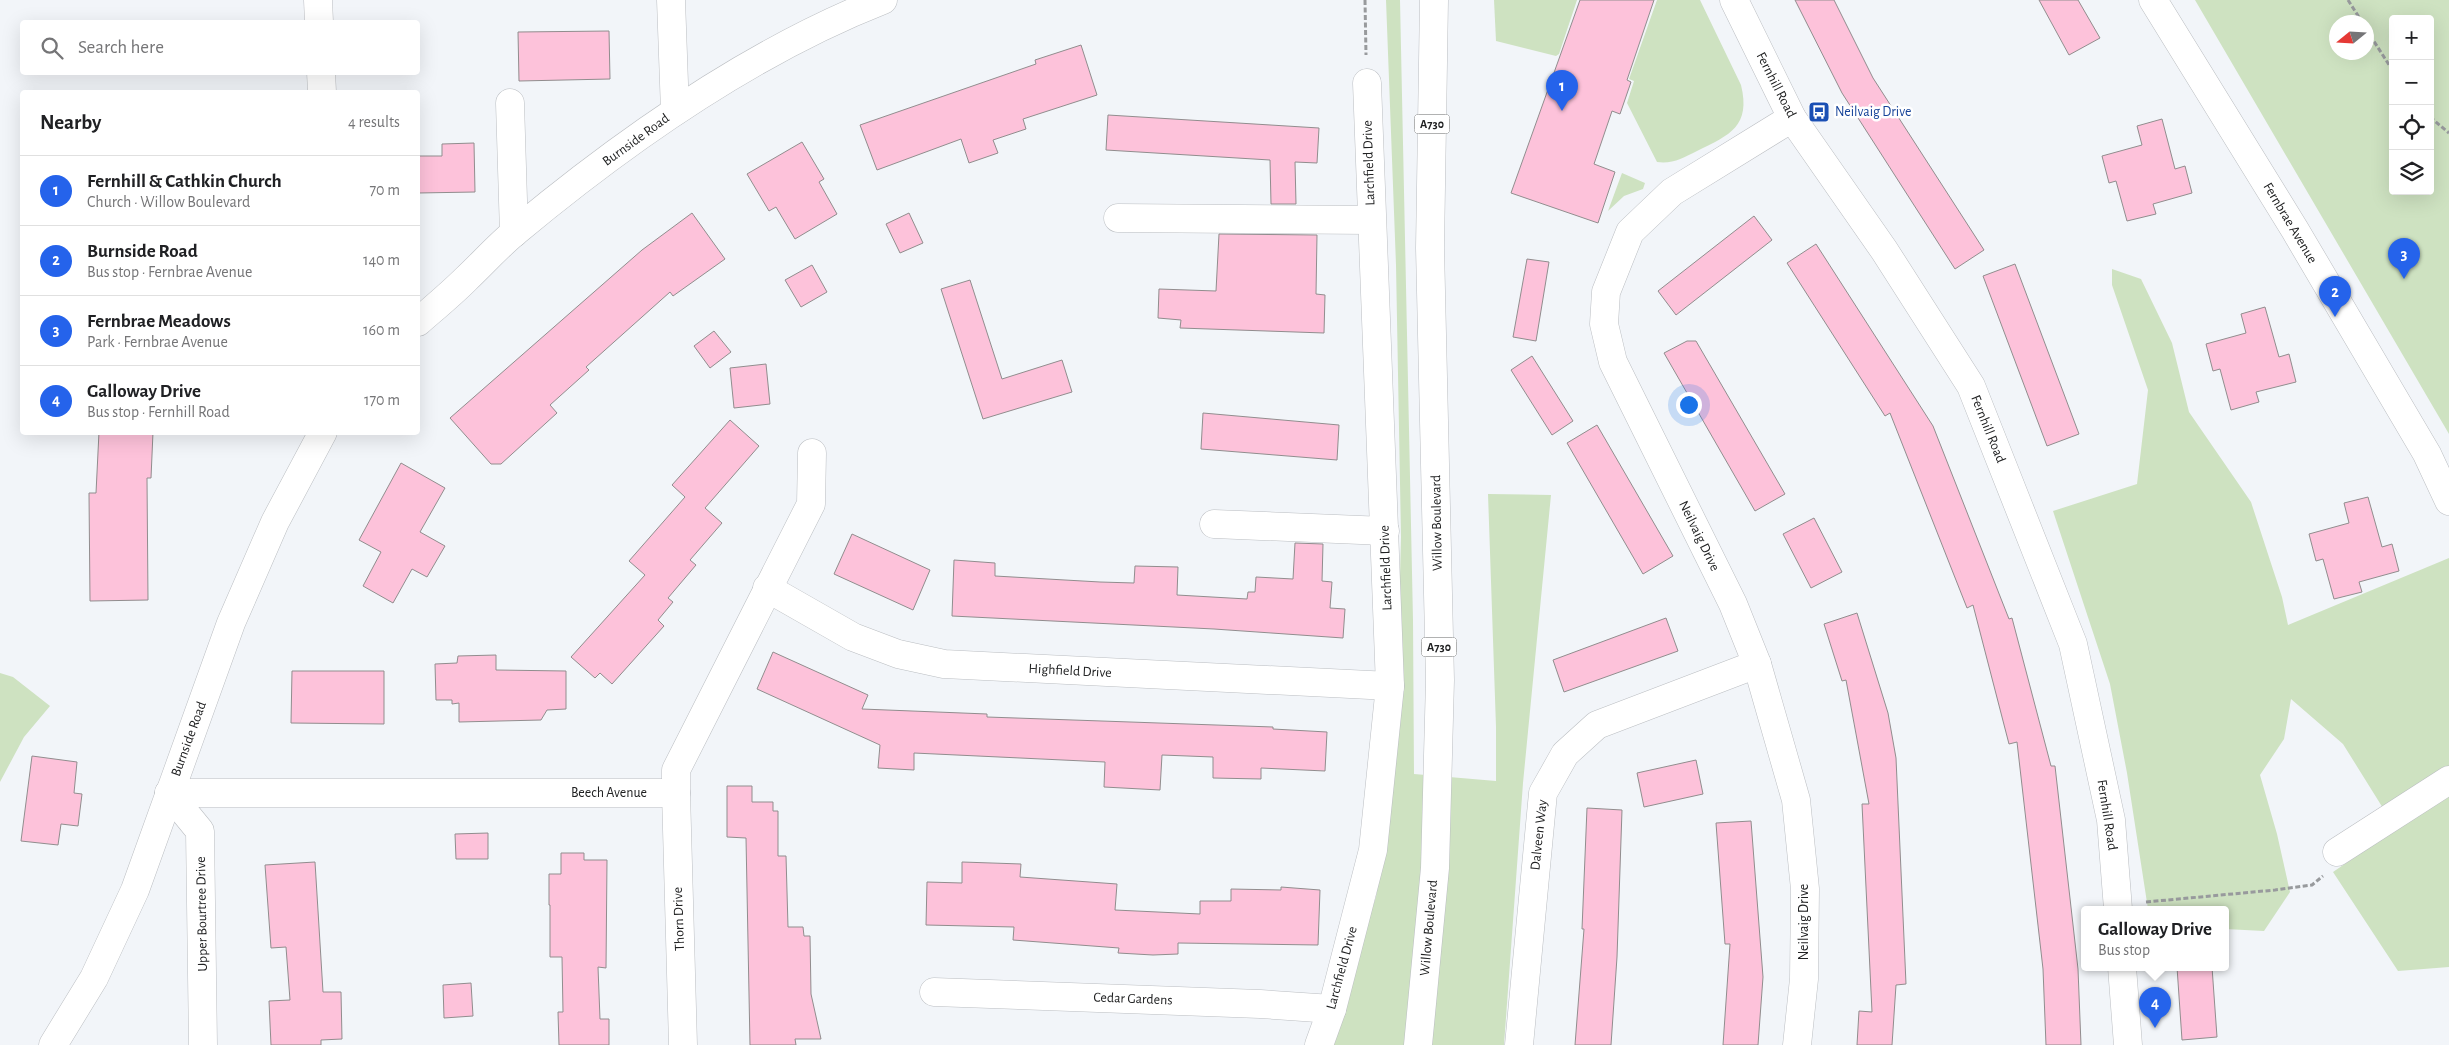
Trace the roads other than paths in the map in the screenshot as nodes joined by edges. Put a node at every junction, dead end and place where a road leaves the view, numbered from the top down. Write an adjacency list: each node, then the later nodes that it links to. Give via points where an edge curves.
1 (318, 0): 7 (street)
2 (671, 0): 12 (street)
3 (883, 0): 12 (street, Burnside Road, via 844,15)
4 (1434, 0): 38 (street, Willow Boulevard / A730, via 1430,248 1440,690 1435,868)
5 (1734, 0): 13 (street, Fernhill Road)
6 (2153, 0): 20 (street, Fernbrae Avenue, via 2306,248 2427,454)
7 (319, 20)
8 (321, 75): 10 (street)
9 (1367, 83): 15 (street, Larchfield Drive)
10 (322, 90)
11 (510, 103): 16 (street)
12 (675, 112): 16 (street, Burnside Road)
13 (1792, 118): 24 (street, Neilvaig Drive, via 1672,192 1630,232 1606,292 1604,324 1612,362 1733,604); 30 (street, Fernhill Road, via 1884,250 1970,386 2073,644 2111,820)
14 (1118, 218): 15 (street)
15 (1371, 220): 22 (street, Larchfield Drive)
16 (514, 233): 17 (street, Burnside Road)
17 (420, 320)
18 (321, 435): 27 (street, Burnside Road, via 275,522 231,623)
19 (812, 453): 23 (street, via 811,504)
20 (2449, 501)
21 (1214, 524): 22 (street)
22 (1385, 531): 25 (street, Larchfield Drive)
23 (767, 588): 25 (street, Highfield Drive, via 853,637 898,654 944,664); 28 (street, via 676,770)
24 (1757, 664): 39 (street, Dalveen Way, via 1597,725 1565,754 1543,793); 40 (street, Neilvaig Drive, via 1796,800 1805,889 1804,979)
25 (1390, 686): 33 (street, Larchfield Drive, via 1374,850)
26 (2449, 780): 29 (street)
27 (169, 793): 28 (street, Beech Avenue); 34 (street, Burnside Road, via 135,890 94,978); 35 (street, Upper Bourtree Drive, via 200,831)
28 (676, 793): 36 (street, Thorn Drive)
29 (2337, 852)
30 (2117, 906)
31 (2122, 971): 41 (street)
32 (934, 992): 33 (street, Cedar Gardens)
33 (1332, 1009): 37 (street, Larchfield Drive)
34 (53, 1045)
35 (203, 1045)
36 (682, 1045)
37 (1319, 1045)
38 (1418, 1045)
39 (1519, 1045)
40 (1797, 1045)
41 (2128, 1045)

